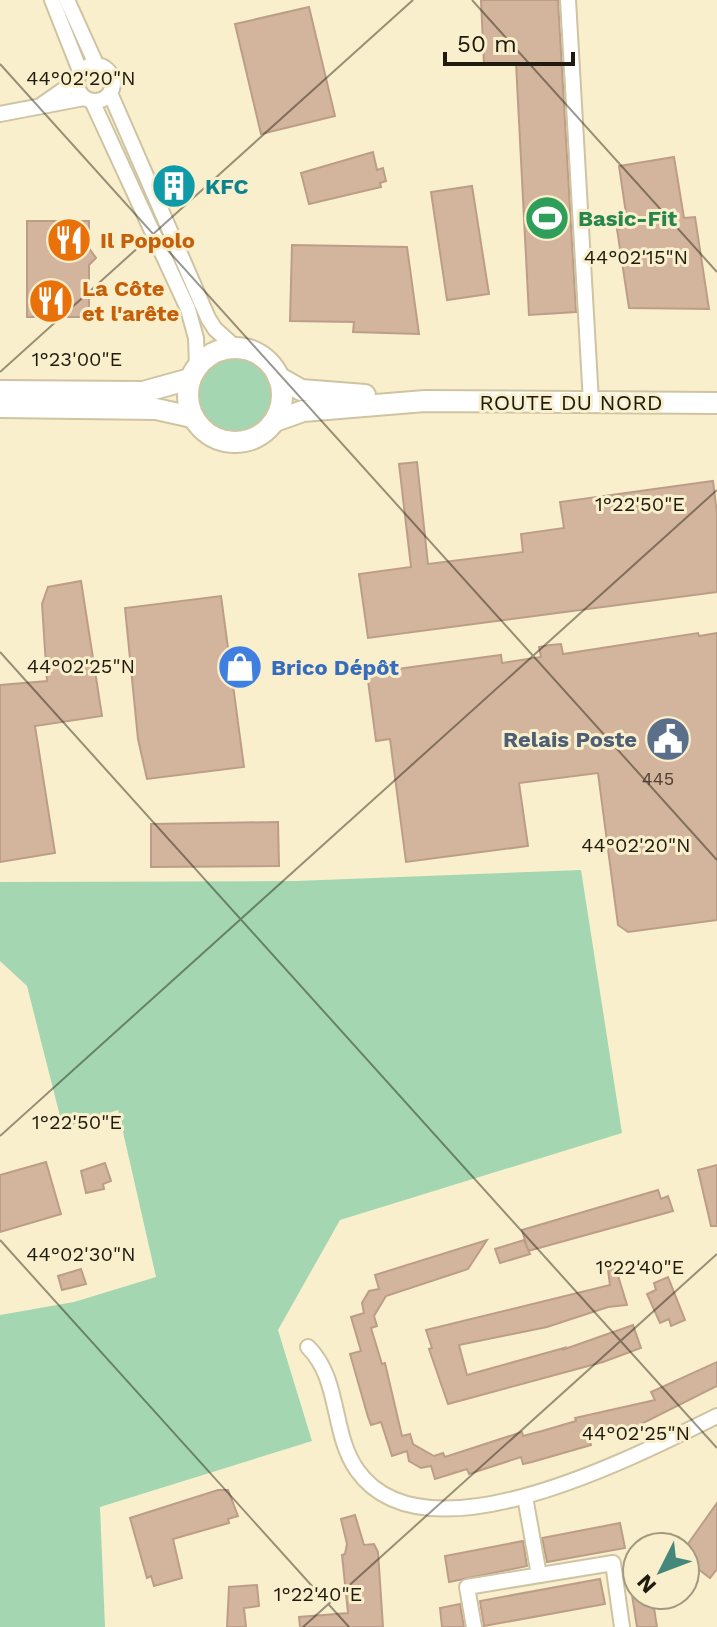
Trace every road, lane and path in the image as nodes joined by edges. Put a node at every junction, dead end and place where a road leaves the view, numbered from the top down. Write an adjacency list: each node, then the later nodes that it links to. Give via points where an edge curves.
1 (52, 0): 5 (street)
2 (67, 0): 4 (street)
3 (568, 0): 15 (street)
4 (96, 64): 5 (street); 6 (street, via 113,78)
5 (78, 76): 7 (street); 8 (street)
6 (110, 93): 7 (street); 10 (street, via 208,318)
7 (88, 100): 8 (street); 11 (street, via 188,309 196,338)
8 (36, 109): 9 (street)
9 (0, 114)
10 (236, 348): 11 (main road, via 214,352); 12 (main road, via 266,359)
11 (194, 372): 13 (main road, via 143,392); 18 (main road, via 187,391)
12 (278, 377): 14 (main road, ROUTE DU NORD, via 311,392); 19 (main road, via 282,399)
13 (0, 391)
14 (425, 401): 15 (main road, ROUTE DU NORD); 19 (main road, ROUTE DU NORD, via 303,411)
15 (591, 402): 16 (main road, ROUTE DU NORD)
16 (717, 403)
17 (0, 407): 18 (main road, via 156,409)
18 (192, 417): 19 (main road, via 214,438 239,443)
19 (275, 421)
20 (308, 1347): 22 (street, via 323,1362 356,1469 385,1497 431,1510)
21 (717, 1416): 22 (street, via 629,1459)
22 (525, 1497): 23 (street)
23 (539, 1575): 24 (street, via 467,1587); 25 (street, via 613,1563)
24 (474, 1627)
25 (622, 1627)

